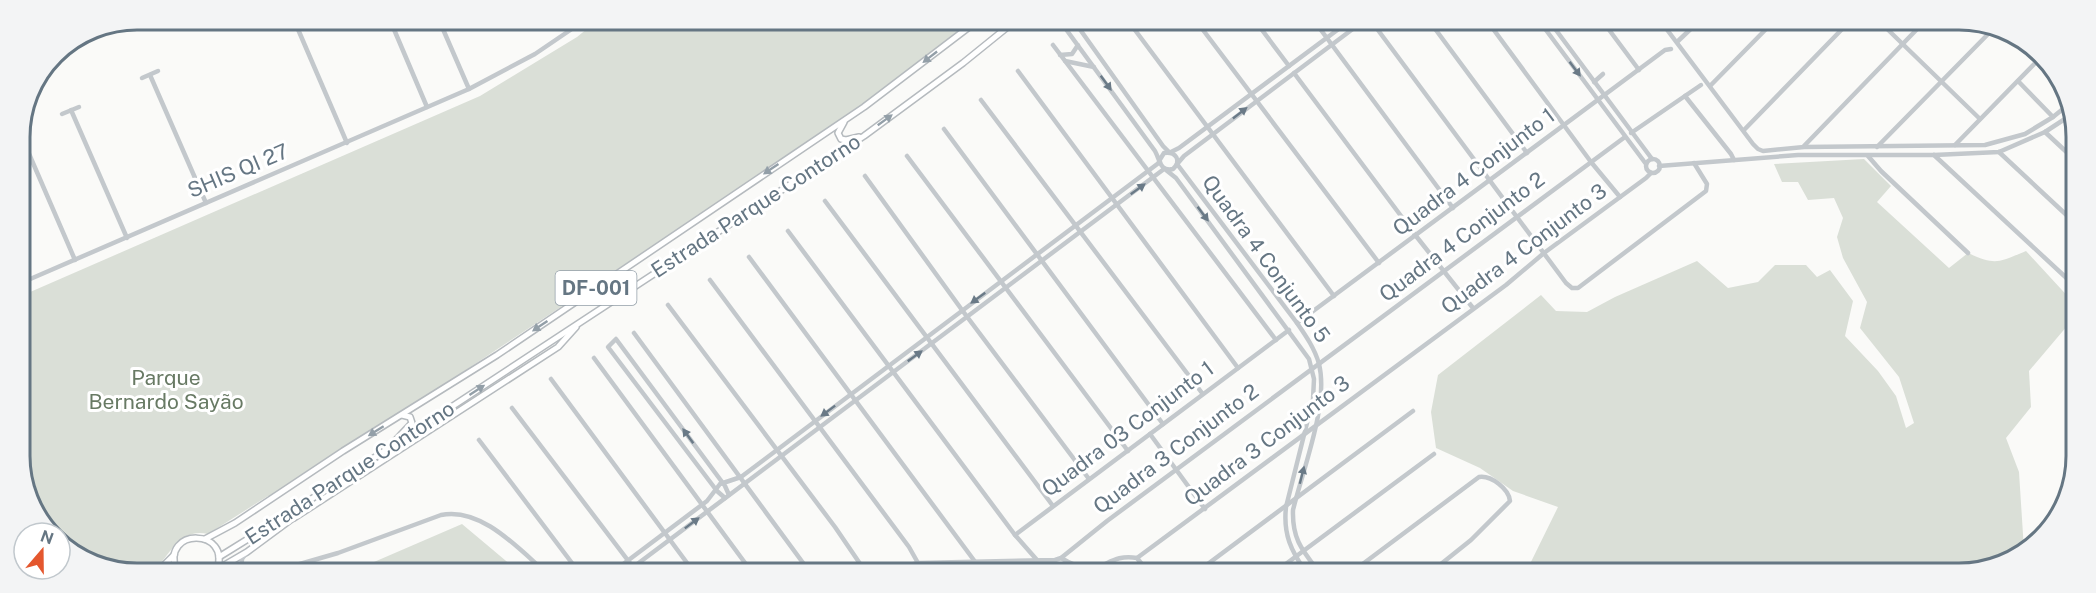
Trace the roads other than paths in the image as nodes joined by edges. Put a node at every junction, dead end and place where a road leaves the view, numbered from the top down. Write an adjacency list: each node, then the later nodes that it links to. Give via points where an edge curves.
1 (298, 30): 78 (street)
2 (394, 30): 61 (street)
3 (443, 30): 53 (street)
4 (570, 30): 53 (street, SHIS QI 27)
5 (965, 30): 66 (main road, Estrada Parque Contorno / DF-001, one-way to 66)
6 (1004, 30): 76 (main road, Estrada Parque Contorno / DF-001, one-way to 6)
7 (1067, 30): 31 (street)
8 (1079, 30): 28 (street)
9 (1135, 30): 70 (street)
10 (1203, 30): 54 (street)
11 (1262, 30): 39 (street)
12 (1321, 30): 29 (street)
13 (1338, 30): 29 (street)
14 (1351, 30): 34 (street)
15 (1378, 30): 103 (street)
16 (1436, 30): 85 (street)
17 (1494, 30): 69 (street)
18 (1546, 30): 59 (street, one-way to 59)
19 (1556, 30): 48 (street)
20 (1609, 30): 41 (street)
21 (1668, 30): 30 (street)
22 (1689, 30): 30 (street)
23 (1765, 30): 52 (street)
24 (1841, 30): 72 (street)
25 (1888, 30): 32 (street)
26 (1916, 30): 32 (street)
27 (1988, 34): 50 (street)
28 (1083, 36): 31 (street); 82 (street)
29 (1327, 38): 34 (street); 39 (street)
30 (1677, 42): 52 (street)
31 (1077, 44): 36 (street, via 1072,54); 40 (street)
32 (1903, 44): 50 (street); 80 (street)
33 (1053, 45): 36 (street)
34 (1331, 45): 44 (street); 109 (street)
35 (1671, 49): 41 (street, Quadra 4 Conjunto 1)
36 (1060, 55): 37 (street)
37 (1065, 61): 40 (street); 99 (street)
38 (2036, 62): 49 (street)
39 (1289, 66): 54 (street)
40 (1094, 67): 92 (street, one-way to 92)
41 (1639, 70): 55 (street, Quadra 4 Conjunto 1)
42 (158, 71): 46 (street)
43 (1018, 71): 105 (street)
44 (1294, 73): 58 (street); 115 (street)
45 (1603, 74): 48 (street)
46 (150, 75): 47 (street); 107 (street)
47 (142, 78)
48 (1594, 81): 55 (street)
49 (2018, 81): 65 (street); 67 (street)
50 (1941, 82): 67 (street); 81 (street)
51 (1701, 85): 56 (street)
52 (1710, 86): 72 (street)
53 (469, 89): 61 (street, SHIS QI 27)
54 (1252, 94): 58 (street); 70 (street)
55 (1604, 96): 59 (street, Quadra 4 Conjunto 1); 74 (street)
56 (1685, 96): 74 (street); 91 (street)
57 (981, 100): 112 (street)
58 (1257, 100): 75 (street, one-way to 58); 123 (street)
59 (1598, 100): 69 (street, Quadra 4 Conjunto 1); 77 (street)
60 (79, 107): 62 (street)
61 (427, 107): 78 (street, SHIS QI 27)
62 (71, 110): 64 (street); 116 (street)
63 (2062, 110): 65 (street)
64 (62, 114)
65 (2053, 117): 79 (street, via 2008,140)
66 (847, 118): 76 (main road, via 838,133 841,139); 157 (main road, Estrada Parque Contorno / DF-001, one-way to 157)
67 (1980, 119): 79 (street)
68 (2064, 119): 73 (street)
69 (1564, 125): 85 (street, Quadra 4 Conjunto 1); 93 (street)
70 (1207, 127): 75 (street); 82 (street)
71 (944, 129): 119 (street)
72 (1744, 130): 80 (street, via 1760,150)
73 (2045, 132): 83 (street); 84 (street)
74 (1631, 133): 90 (street)
75 (1213, 134): 94 (street); 130 (street)
76 (864, 136): 136 (main road, Estrada Parque Contorno / DF-001)
77 (1625, 137): 93 (street, Quadra 4 Conjunto 2); 96 (street)
78 (347, 143): 107 (street, SHIS QI 27)
79 (1954, 146): 81 (street)
80 (1804, 147): 81 (street)
81 (1876, 147)
82 (1170, 152): 92 (street, via 1161,156); 94 (street)
83 (1999, 152): 86 (street); 110 (street)
84 (2066, 152)
85 (1527, 153): 103 (street, Quadra 4 Conjunto 1)
86 (1934, 155): 89 (street); 125 (street)
87 (30, 156): 121 (street)
88 (907, 156): 128 (street)
89 (1868, 156): 91 (street, via 1798,155); 118 (street)
90 (1652, 159): 96 (street); 97 (street)
91 (1734, 160): 95 (street)
92 (1160, 162): 98 (street); 99 (street)
93 (1592, 162): 104 (street); 111 (street, Quadra 4 Conjunto 2)
94 (1178, 163): 98 (street, via 1173,169); 135 (street, Quadra 4 Conjunto 5)
95 (1694, 163): 97 (street); 117 (street, via 1707,184 1706,191 1578,288 1566,283)
96 (1646, 164): 100 (street)
97 (1659, 166): 100 (street)
98 (1165, 169): 102 (street); 137 (street, one-way to 137, via 1176,178)
99 (1149, 170): 102 (street); 105 (street)
100 (1651, 172): 104 (street, Quadra 4 Conjunto 3)
101 (865, 176): 133 (street)
102 (1154, 177): 108 (street, one-way to 102); 142 (street)
103 (1490, 180): 109 (street, Quadra 4 Conjunto 1); 111 (street)
104 (1620, 197): 117 (street, Quadra 4 Conjunto 3)
105 (1112, 199): 108 (street); 112 (street)
106 (825, 201): 141 (street)
107 (206, 203): 116 (street, SHIS QI 27)
108 (1116, 205): 114 (street); 148 (street)
109 (1453, 208): 115 (street, Quadra 4 Conjunto 1)
110 (2066, 215)
111 (1518, 216): 117 (street); 124 (street, Quadra 4 Conjunto 2)
112 (1075, 226): 114 (street); 119 (street)
113 (788, 231): 147 (street)
114 (1080, 233): 122 (street); 153 (street)
115 (1416, 236): 123 (street, Quadra 4 Conjunto 1); 124 (street)
116 (127, 238): 121 (street, SHIS QI 27)
117 (1544, 253): 132 (street, Quadra 4 Conjunto 3)
118 (1968, 253)
119 (1038, 255): 122 (street); 128 (street)
120 (749, 257): 152 (street)
121 (75, 260): 126 (street, SHIS QI 27)
122 (1042, 260): 129 (street); 159 (street)
123 (1379, 263): 130 (street, Quadra 4 Conjunto 1)
124 (1443, 272): 132 (street); 146 (street, Quadra 4 Conjunto 2)
125 (2066, 278)
126 (30, 279)
127 (710, 280): 158 (street)
128 (1000, 282): 129 (street); 133 (street, one-way to 133)
129 (1005, 289): 134 (street); 167 (street)
130 (1334, 296): 138 (street, Quadra 4 Conjunto 1)
131 (668, 305): 166 (street)
132 (1473, 308): 144 (street, Quadra 4 Conjunto 3)
133 (962, 310): 134 (street); 141 (street)
134 (968, 317): 143 (street); 172 (street)
135 (1293, 318): 137 (street); 138 (street, Quadra 4 Conjunto 5)
136 (579, 323): 165 (main road, Estrada Parque Contorno / DF-001, one-way to 136); 184 (main road, via 558,347)
137 (1284, 324): 139 (street)
138 (1298, 325): 139 (street, Quadra 4 Conjunto 1); 146 (street, Quadra 4 Conjunto 5)
139 (1290, 332): 142 (street, Quadra 03 Conjunto 1); 149 (street)
140 (634, 333): 171 (street)
141 (926, 338): 143 (street); 147 (street)
142 (1276, 340): 148 (street, Quadra 03 Conjunto 1)
143 (931, 345): 150 (street, one-way to 143); 180 (street)
144 (1417, 350): 160 (street, Quadra 3 Conjunto 3)
145 (594, 358): 179 (street)
146 (1319, 363): 149 (street, Quadra 4 Conjunto 2); 160 (street, Quadra 4 Conjunto 5, via 1321,393)
147 (889, 366): 150 (street); 152 (street)
148 (1238, 368): 153 (street, Quadra 03 Conjunto 1)
149 (1312, 368): 162 (street, via 1313,399); 170 (street, Quadra 3 Conjunto 2)
150 (894, 372): 154 (street); 186 (street)
151 (551, 379): 185 (street)
152 (851, 393): 154 (street); 158 (street, one-way to 158)
153 (1202, 393): 159 (street, Quadra 03 Conjunto 1)
154 (856, 400): 161 (street); 213 (street)
155 (512, 408): 197 (street)
156 (1413, 411): 178 (street)
157 (402, 415): 165 (main road, via 410,417 412,423); 187 (main road, Estrada Parque Contorno / DF-001, one-way to 187)
158 (814, 422): 161 (street); 166 (street)
159 (1164, 424): 163 (street, Quadra 03 Conjunto 1)
160 (1315, 427): 162 (street, Quadra 3 Conjunto 3); 178 (street, Quadra 4 Conjunto 5, one-way to 160)
161 (819, 428): 169 (street); 212 (street)
162 (1305, 433): 181 (street); 182 (street, Quadra 3 Conjunto 3)
163 (1150, 434): 167 (street, Quadra 03 Conjunto 1); 170 (street)
164 (479, 440): 205 (street)
165 (394, 443): 176 (main road, Estrada Parque Contorno / DF-001)
166 (777, 449): 169 (street); 171 (street)
167 (1128, 451): 172 (street, Quadra 03 Conjunto 1)
168 (1434, 454): 189 (street)
169 (782, 456): 174 (street); 211 (street)
170 (1177, 471): 182 (street); 194 (street, Quadra 3 Conjunto 2)
171 (741, 477): 173 (street); 174 (street)
172 (1089, 479): 180 (street, Quadra 03 Conjunto 1)
173 (723, 483): 175 (street); 175 (street, one-way to 175, via 616,339 609,347); 177 (street)
174 (746, 484): 177 (street); 210 (street)
175 (716, 489): 177 (street); 179 (street)
176 (323, 490): 184 (main road); 193 (main road, Estrada Parque Contorno / DF-001)
177 (727, 496): 183 (street)
178 (1296, 498): 181 (street); 189 (street, Quadra 4 Conjunto 5, via 1294,532)
179 (701, 505): 183 (street); 185 (street)
180 (1053, 506): 186 (street, Quadra 03 Conjunto 1)
181 (1286, 507): 192 (street, via 1285,530); 217 (street)
182 (1205, 509): 195 (street, Quadra 3 Conjunto 3)
183 (707, 512): 188 (street, one-way to 183); 209 (street)
184 (294, 518): 190 (main road)
185 (664, 532): 188 (street); 197 (street)
186 (1015, 535): 196 (street)
187 (205, 539): 191 (main road, DF-001, via 186,540); 193 (main road)
188 (670, 540): 207 (street); 208 (street)
189 (1303, 551): 192 (street); 220 (street, Quadra 4 Conjunto 5)
190 (247, 552): 201 (main road); 202 (street)
191 (174, 555): 198 (main road, DF-001); 199 (main road)
192 (1295, 556): 218 (street); 219 (street)
193 (219, 557): 200 (main road)
194 (1061, 558): 196 (street); 214 (street)
195 (1137, 558): 215 (street, via 1122,557); 216 (street)
196 (1037, 560): 213 (street)
197 (628, 561): 206 (street)
198 (166, 563)
199 (175, 563)
200 (219, 563)
201 (228, 563)
202 (242, 563)
203 (303, 563): 204 (street, via 455,513 490,526)
204 (535, 563)
205 (573, 563)
206 (625, 563)
207 (641, 563)
208 (687, 563)
209 (745, 563)
210 (803, 563)
211 (859, 563)
212 (918, 563): 213 (street)
213 (976, 563)
214 (1070, 563)
215 (1109, 563)
216 (1141, 563)
217 (1209, 563)
218 (1286, 563)
219 (1300, 563)
220 (1312, 563)
221 (1364, 563): 222 (street, via 1479,477 1485,476 1500,485 1510,501)
222 (1442, 563)

